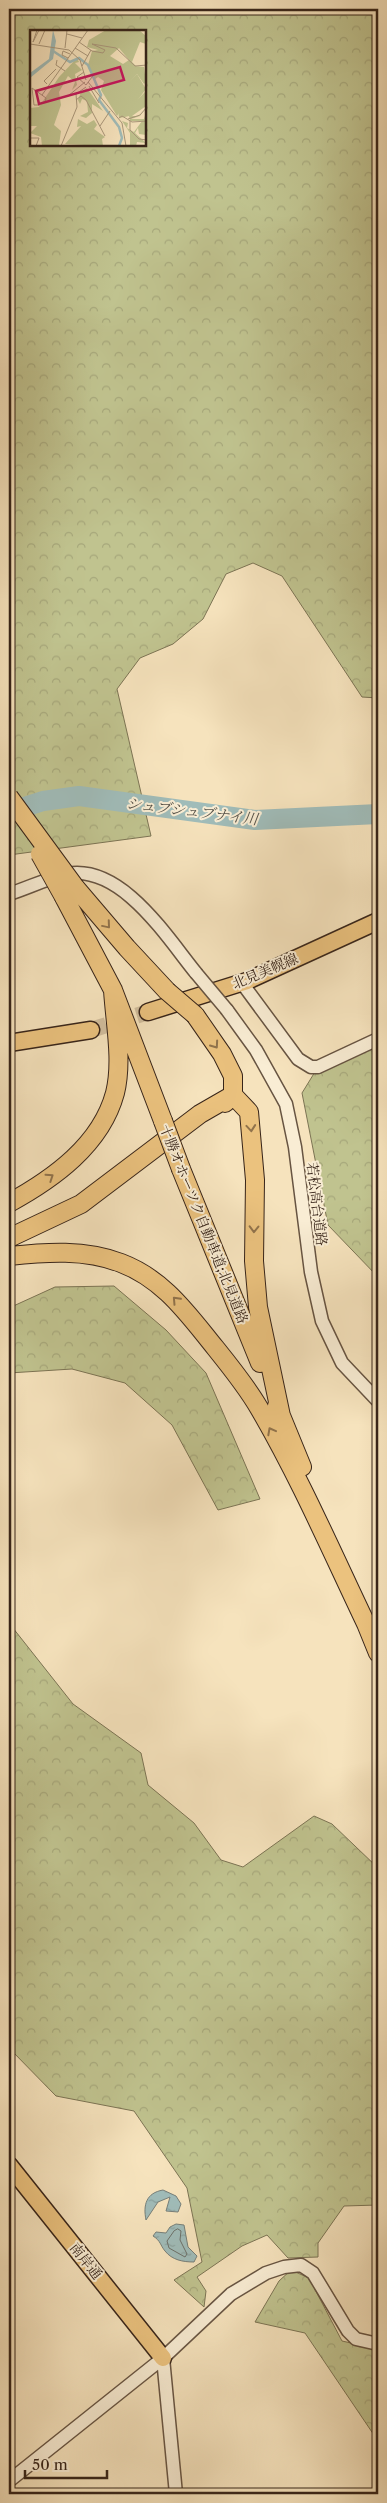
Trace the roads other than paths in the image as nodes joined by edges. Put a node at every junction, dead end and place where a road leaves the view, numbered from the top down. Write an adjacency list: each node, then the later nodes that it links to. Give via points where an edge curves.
1 (9, 797): 3 (highway, bridge)
2 (9, 806): 3 (highway, 十勝オホーツク自動車道;北見道路, bridge)
3 (70, 892): 7 (highway, 十勝オホーツク自動車道;北見道路); 12 (highway, one-way to 12, bridge, via 167,991 195,1015 233,1076)
4 (9, 894): 17 (street, 若松高台道路, bridge, via 68,874 101,876 127,892 227,1010 256,1050 286,1104 295,1147 311,1272 322,1321 342,1362)
5 (378, 921): 6 (main road, 北見美幌線)
6 (242, 983): 8 (main road, 北見美幌線); 10 (street, via 298,1059 311,1067 318,1067)
7 (113, 990): 13 (highway, one-way to 7, via 61,1170 103,1123 115,1093 118,1063); 18 (highway, 十勝オホーツク自動車道;北見道路, bridge, via 181,1169)
8 (148, 1012)
9 (91, 1030): 11 (main road)
10 (378, 1039)
11 (9, 1043)
12 (233, 1095): 14 (highway, via 200,1114 82,1204); 15 (highway, via 148,1168 82,1215); 18 (highway, one-way to 18, via 249,1112 255,1180 254,1261 258,1307)
13 (9, 1203)
14 (9, 1238)
15 (9, 1251)
16 (9, 1256): 19 (highway, one-way to 16, via 290,1465 258,1407 236,1373 176,1299 155,1280 120,1262 69,1251)
17 (378, 1401)
18 (282, 1416): 19 (highway, 十勝オホーツク自動車道;北見道路)
19 (370, 1632): 20 (highway, 十勝オホーツク自動車道;北見道路)
20 (378, 1653)
21 (9, 2165): 23 (main road, 南岸通)
22 (378, 2344): 23 (street, via 356,2338 348,2332 313,2273 301,2266 284,2267 266,2273 231,2294)
23 (163, 2358): 24 (street); 25 (street)
24 (9, 2481)
25 (176, 2494)

